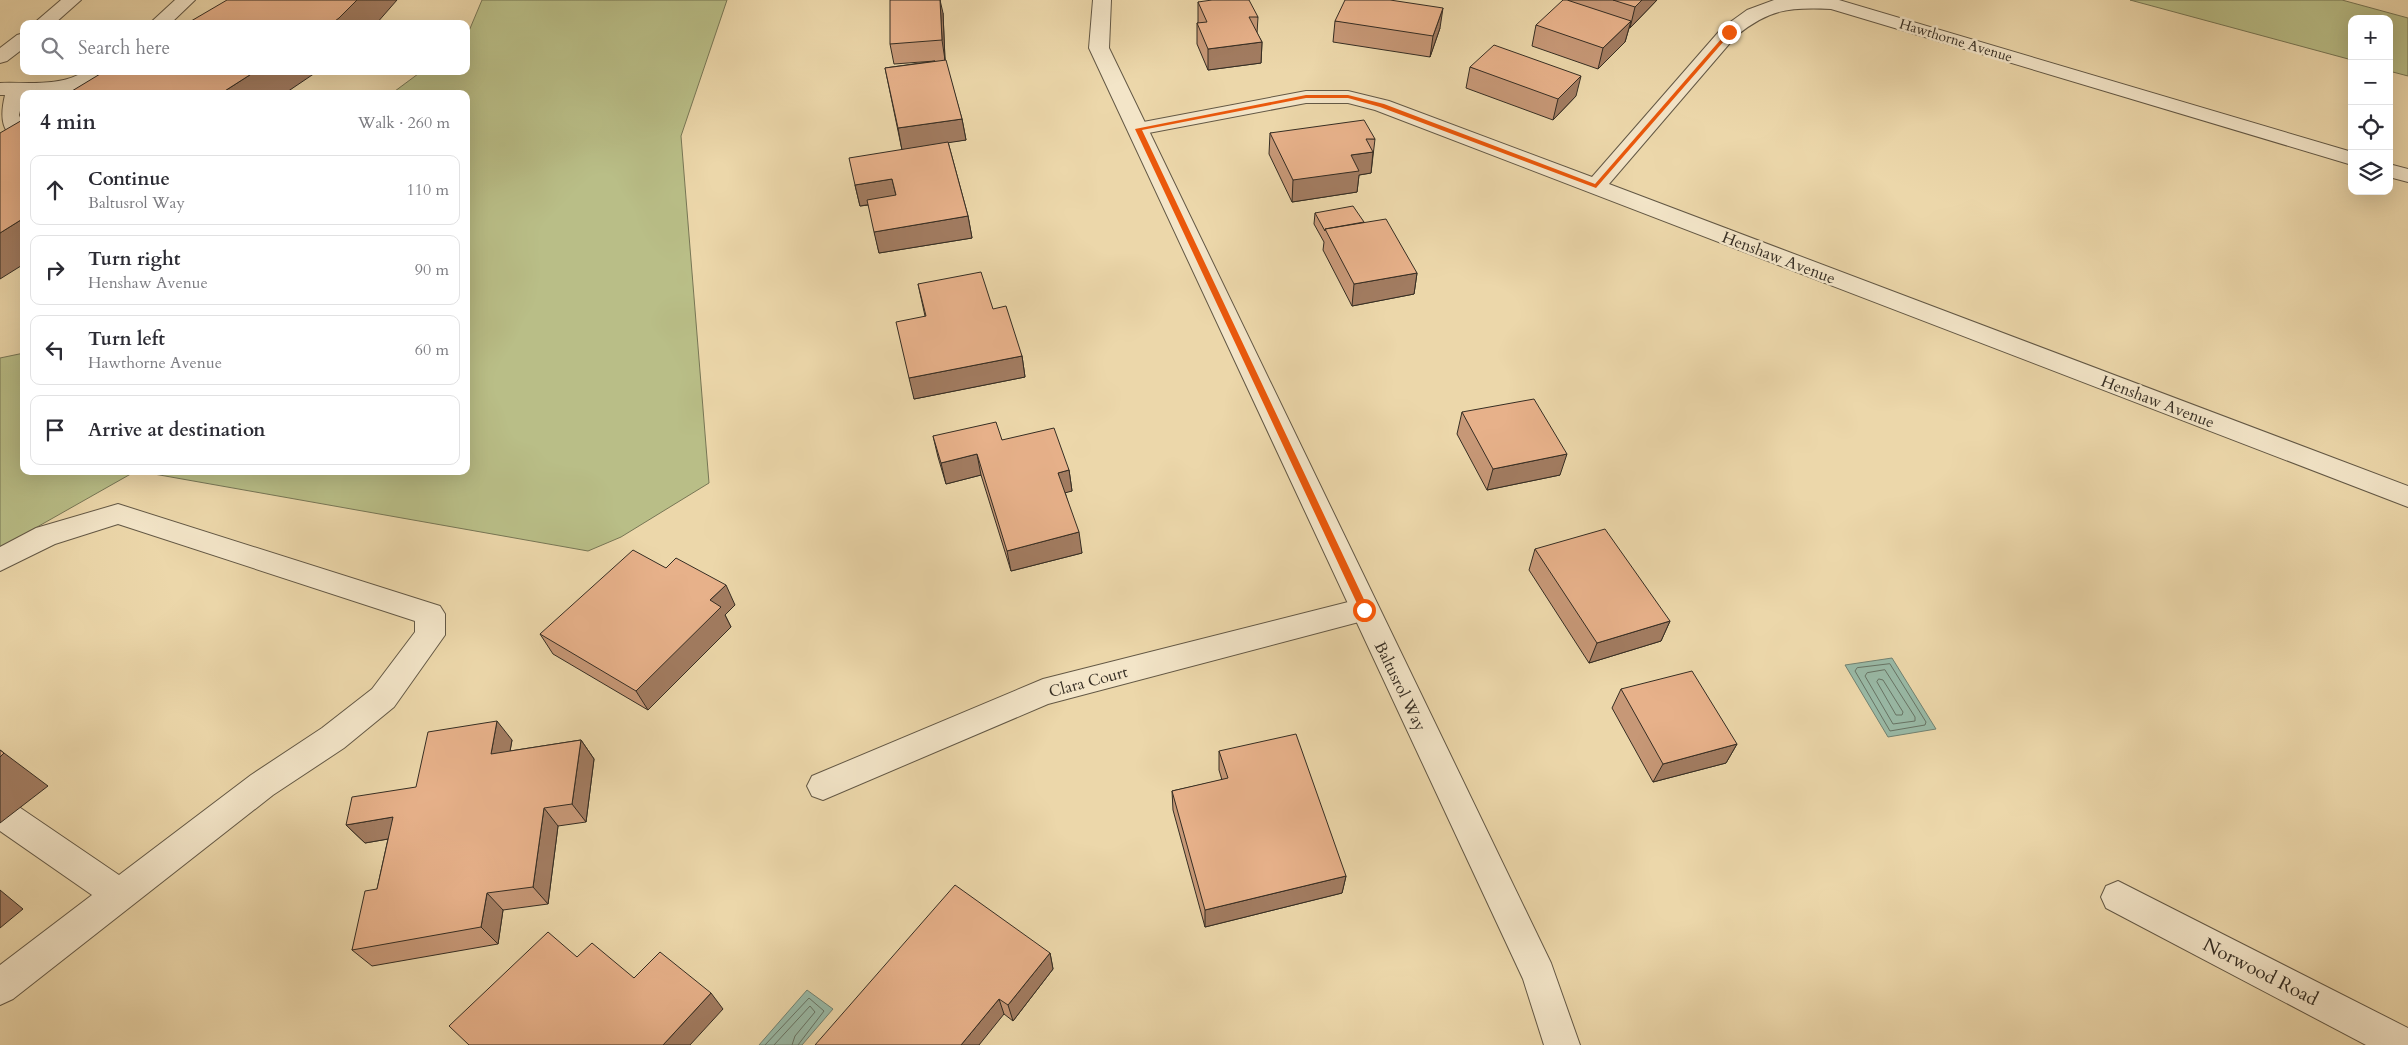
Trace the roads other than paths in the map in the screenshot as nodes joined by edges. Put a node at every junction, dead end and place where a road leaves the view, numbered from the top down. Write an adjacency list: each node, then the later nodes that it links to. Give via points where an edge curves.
1 (72, 0): 4 (street)
2 (186, 0): 5 (street)
3 (1102, 0): 10 (street, Baltusrol Way, via 1099,48)
4 (47, 20)
5 (163, 20)
6 (20, 41): 7 (street)
7 (0, 57)
8 (92, 75): 9 (street, via 81,83)
9 (9, 89): 11 (street, via 8,121)
10 (1138, 129): 15 (street, Henshaw Avenue, via 1306,96 1348,96 1382,105); 18 (street, Baltusrol Way)
11 (20, 134)
12 (2348, 158): 15 (street, Hawthorne Avenue, via 1832,4 1797,2 1769,6 1748,16 1729,32)
13 (2393, 171): 14 (street)
14 (2408, 176)
15 (1596, 186): 16 (street, Henshaw Avenue)
16 (2408, 497)
17 (0, 560): 21 (street, via 46,536 118,514 430,614 430,634 383,698 333,738 262,785)
18 (1364, 610): 19 (street, Clara Court, via 1043,692); 24 (street, Baltusrol Way, via 1539,975)
19 (824, 786)
20 (7, 818): 21 (street)
21 (120, 895): 23 (street)
22 (2118, 897): 25 (street, Norwood Road)
23 (0, 987)
24 (1562, 1045)
25 (2403, 1045)

